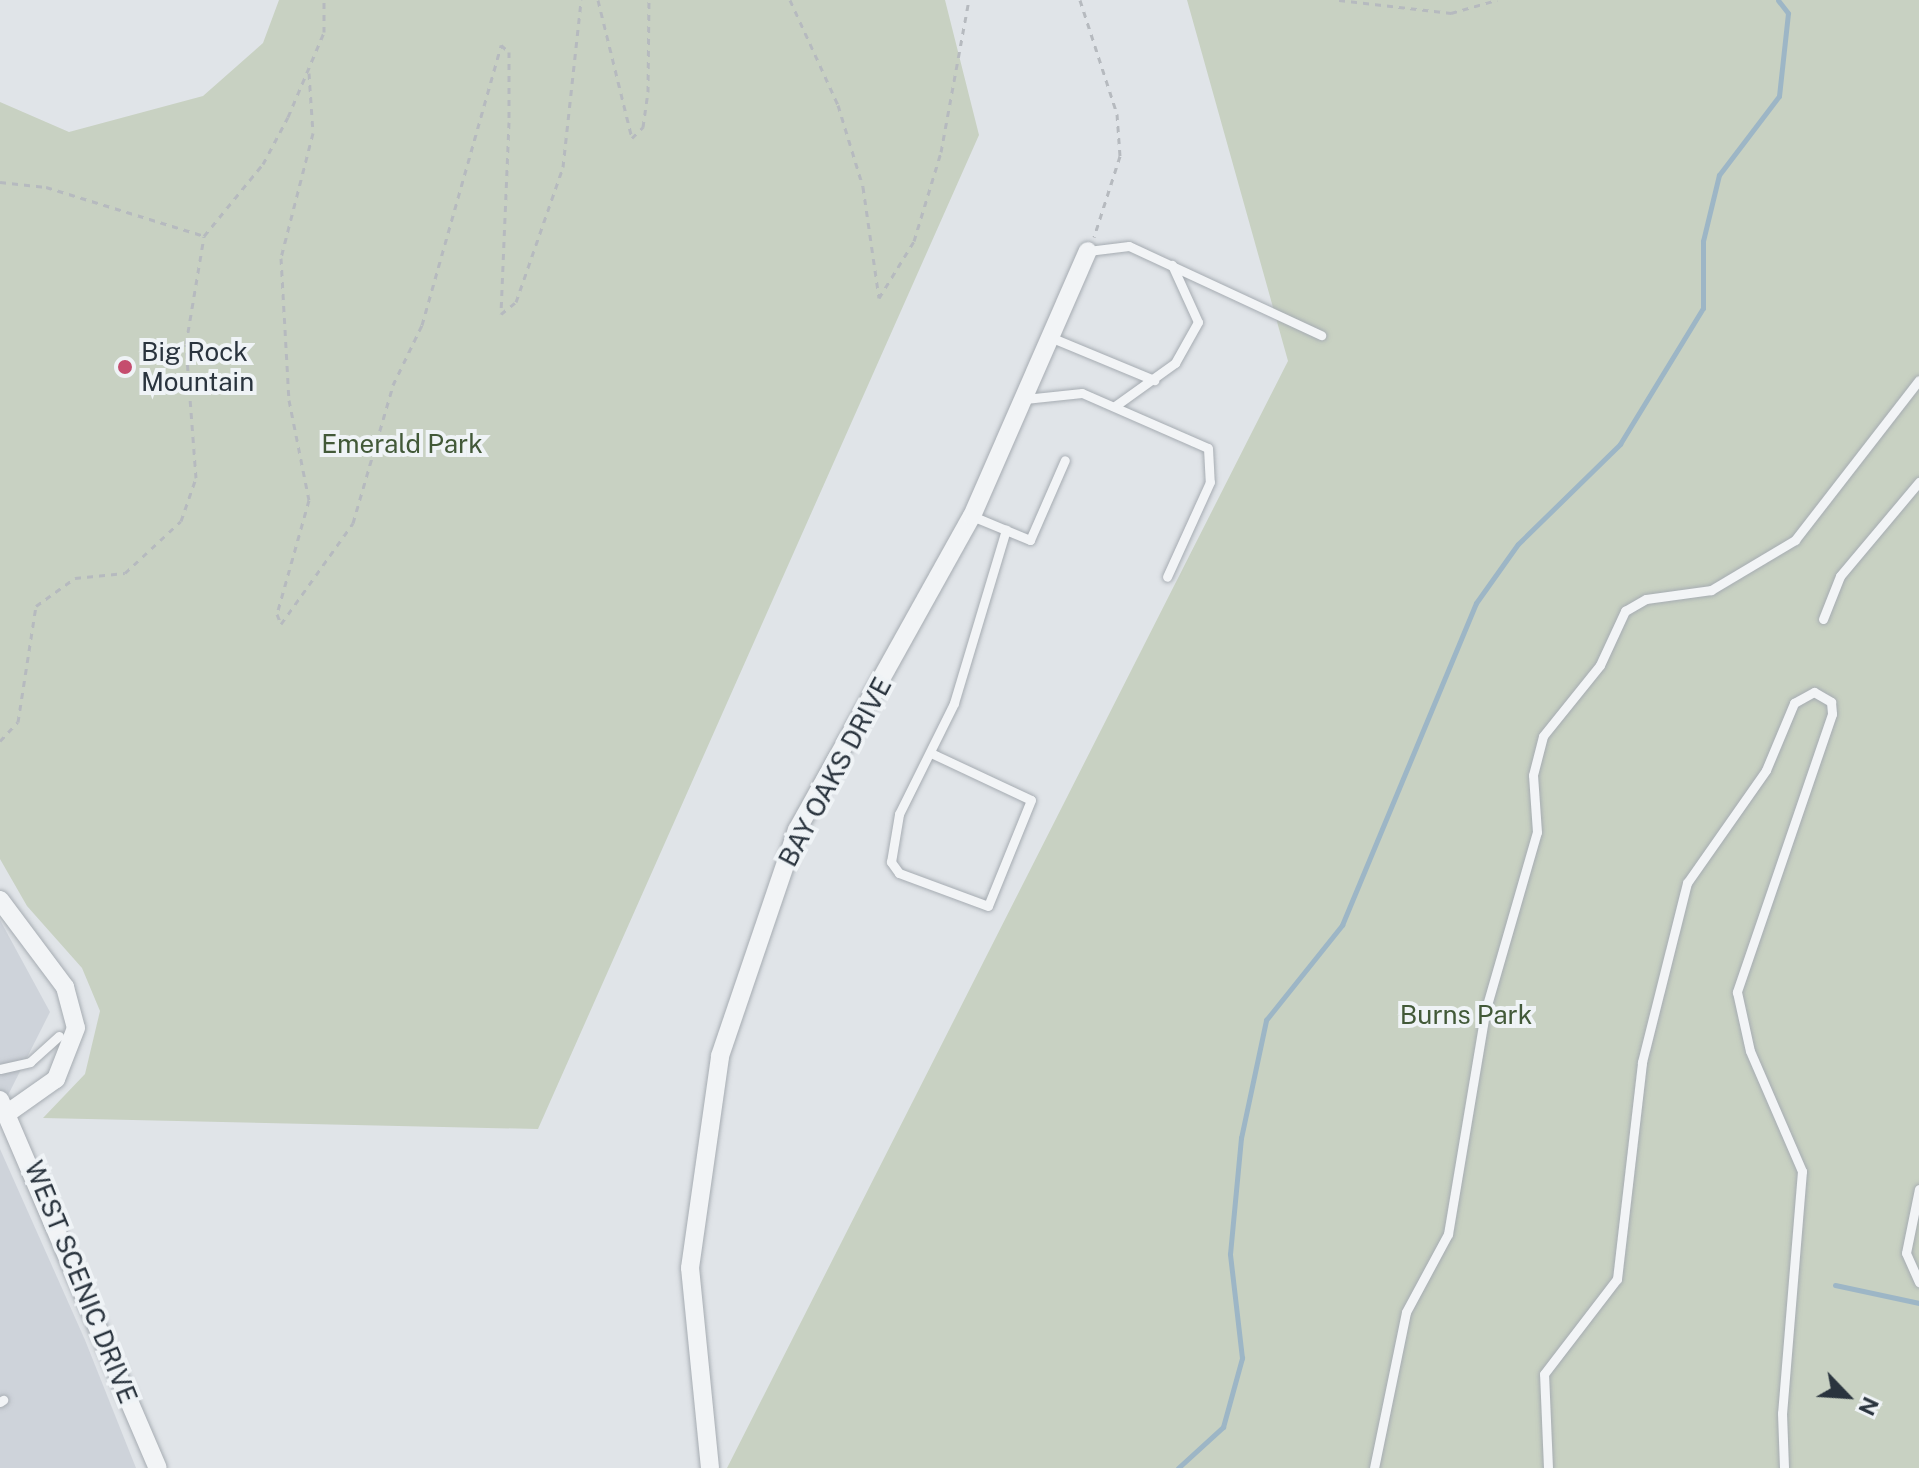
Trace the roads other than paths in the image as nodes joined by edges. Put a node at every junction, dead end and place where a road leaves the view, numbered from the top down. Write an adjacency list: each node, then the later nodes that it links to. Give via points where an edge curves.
1 (1088, 251): 2 (lane, via 1129,246); 4 (street, BAY OAKS DRIVE)
2 (1172, 265): 3 (lane); 5 (lane, via 1198,322 1175,363)
3 (1321, 335)
4 (1049, 337): 5 (lane); 7 (street, BAY OAKS DRIVE)
5 (1154, 380): 8 (lane)
6 (1919, 380): 24 (lane, via 1795,540 1711,590 1646,599 1625,611 1600,665 1543,736 1533,775 1537,832 1485,1012 1448,1234 1406,1312)
7 (1021, 400): 8 (lane, via 1082,393); 11 (street, BAY OAKS DRIVE)
8 (1115, 406): 13 (lane, via 1196,437 1214,464)
9 (1065, 460): 12 (lane, via 1030,540)
10 (1919, 482): 14 (lane, via 1840,576)
11 (972, 516): 12 (lane); 23 (street, BAY OAKS DRIVE, via 797,830 720,1056 690,1268)
12 (1006, 530): 15 (lane)
13 (1167, 577)
14 (1823, 619)
15 (933, 754): 15 (lane, via 899,814 891,862 899,873 988,906 1031,800)
16 (0, 900): 19 (street, via 65,987 76,1028 56,1079)
17 (59, 1036): 18 (lane, via 30,1062)
18 (0, 1069)
19 (5, 1106): 22 (street, WEST SCENIC DRIVE)
20 (1919, 1189): 21 (lane, via 1906,1253)
21 (1919, 1282)
22 (158, 1468)
23 (710, 1468)
24 (1374, 1468)
25 (1548, 1468): 26 (lane, via 1544,1374 1617,1279 1642,1062 1687,883 1766,770 1794,703 1814,692 1831,702 1832,714 1737,992 1750,1051 1802,1171 1782,1413)
26 (1784, 1468)

